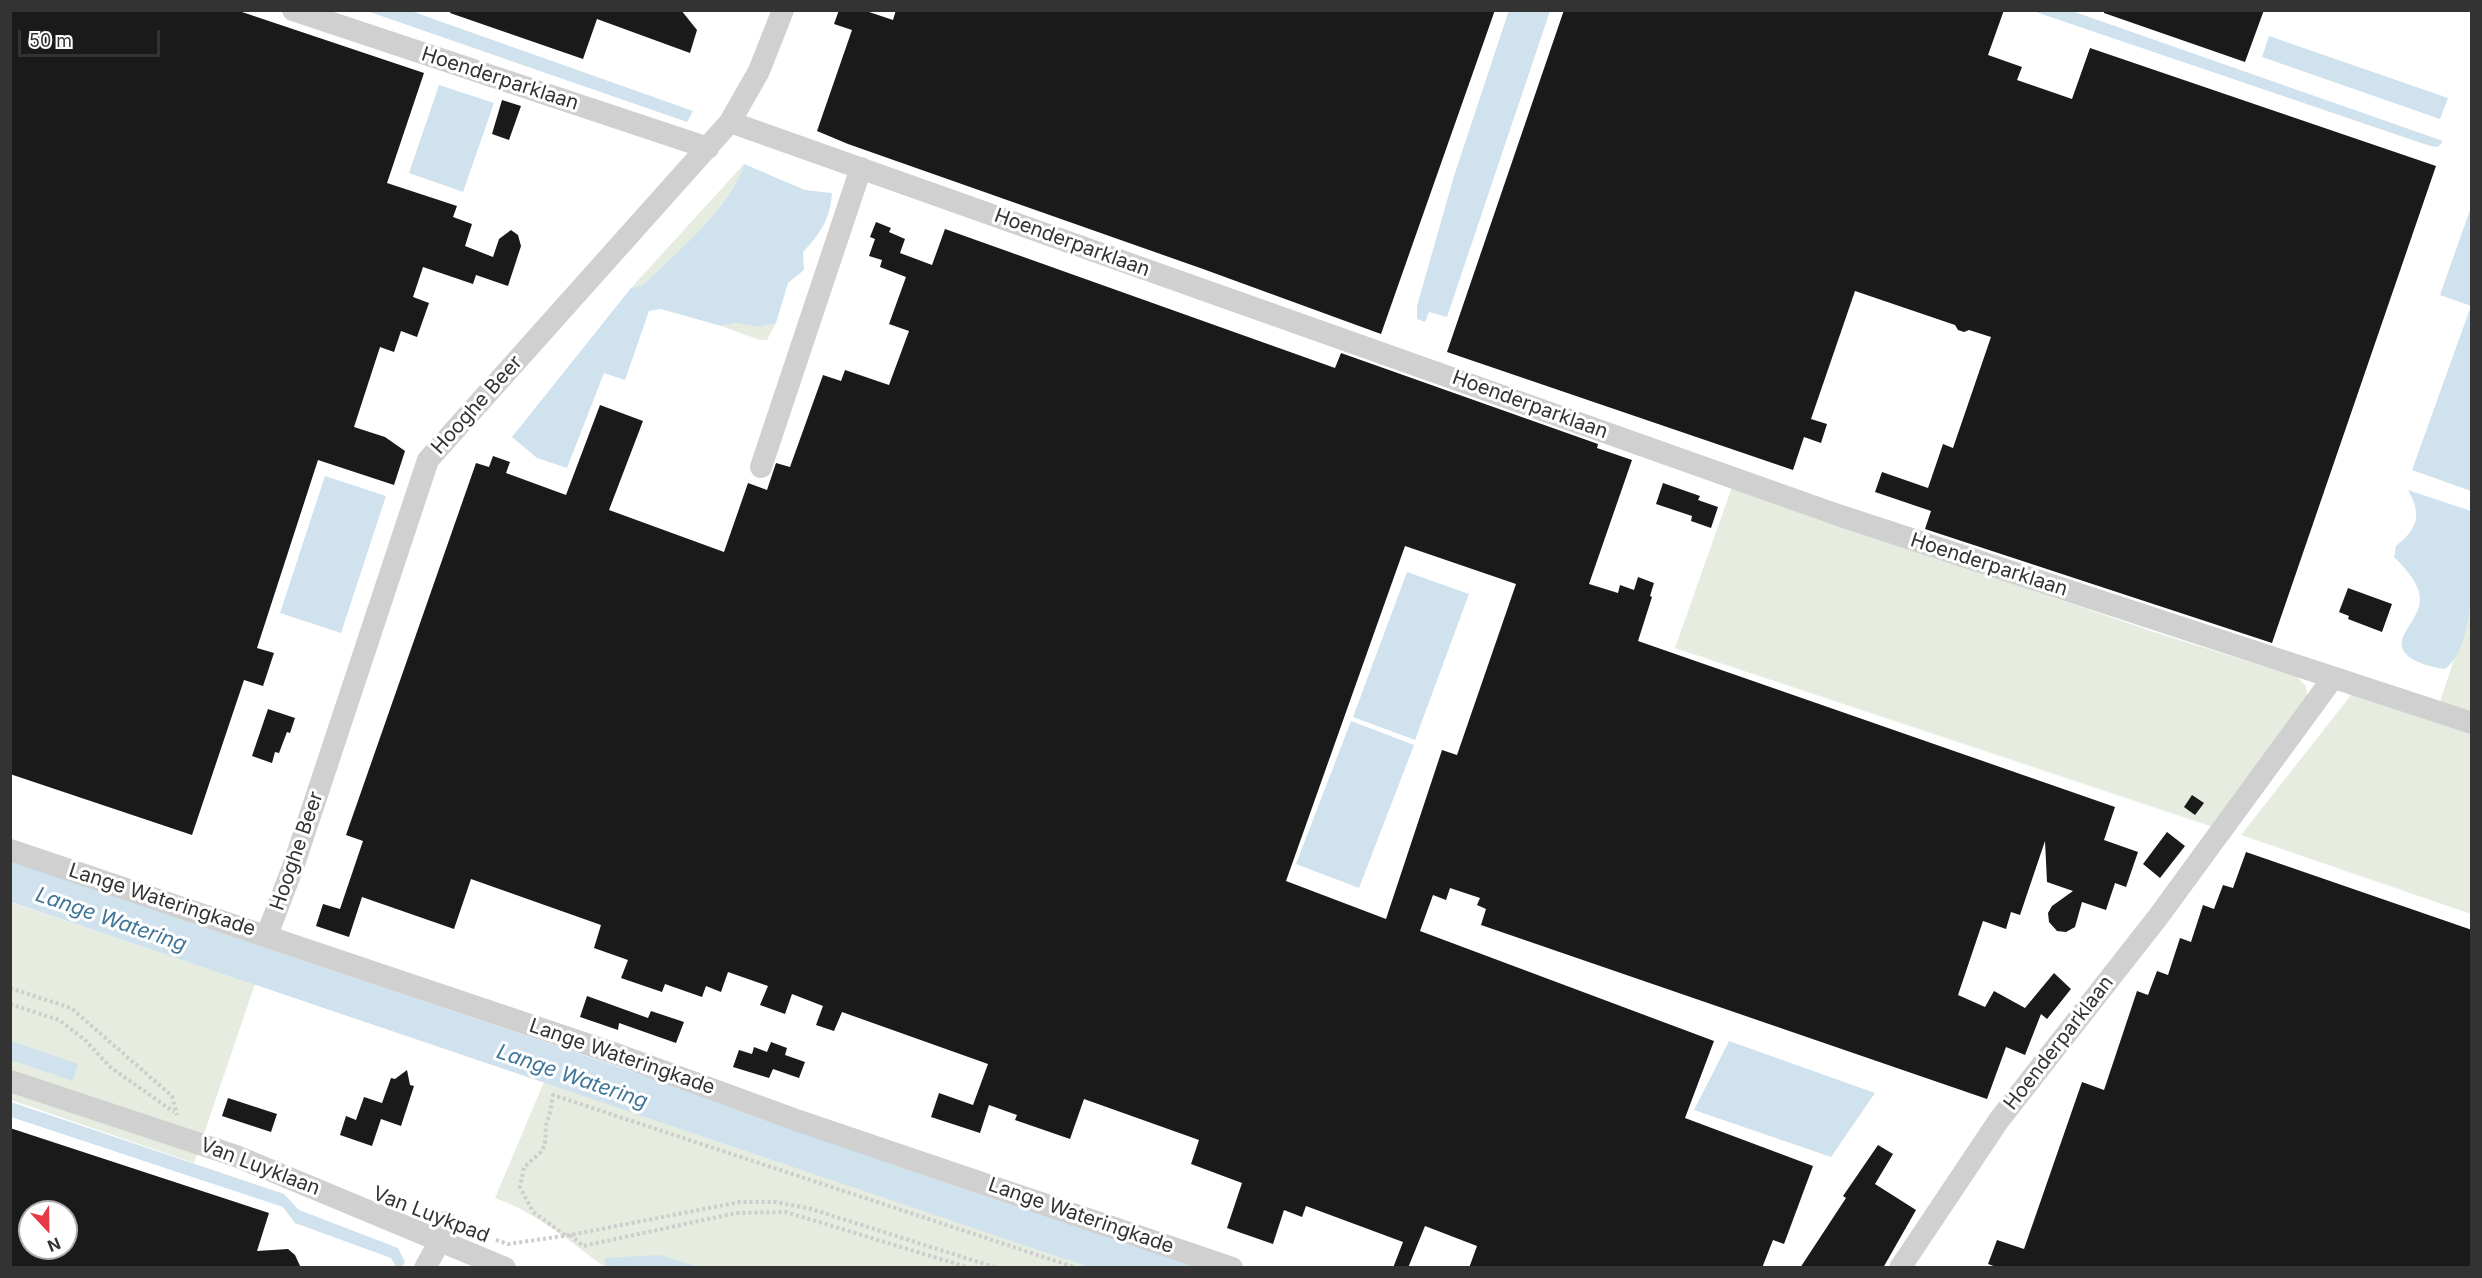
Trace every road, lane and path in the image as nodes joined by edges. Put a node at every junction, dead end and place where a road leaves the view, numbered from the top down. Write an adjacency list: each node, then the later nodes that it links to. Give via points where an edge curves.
1 (293, 10): 4 (street, Hoenderparklaan)
2 (783, 10): 3 (street, Hooghe Beer, via 759,70)
3 (730, 122): 4 (street, Hooghe Beer); 5 (street, Hoenderparklaan)
4 (708, 148): 10 (street, Hooghe Beer, via 428,460)
5 (861, 168): 6 (street); 7 (street, Hoenderparklaan, via 1838,515)
6 (761, 467)
7 (2333, 678): 8 (street, Hoenderparklaan); 25 (street, Hoenderparklaan, via 2158,917 1999,1120)
8 (2472, 723)
9 (10, 850): 10 (street, Lange Wateringkade)
10 (267, 935): 24 (street, Lange Wateringkade)
11 (10, 988): 14 (path, via 71,1008 172,1096)
12 (10, 1004): 14 (path, via 59,1020 110,1067)
13 (10, 1081): 16 (street, Van Luyklaan, via 236,1156)
14 (177, 1115): 15 (path)
15 (188, 1119)
16 (443, 1231): 19 (street); 20 (street, Van Luyklaan)
17 (567, 1235): 18 (path, Van Luykpad, via 508,1244); 21 (path, via 583,1246 736,1213 786,1212); 22 (path, Van Luykpad, via 740,1202 776,1202 811,1209); 23 (path, via 532,1212 520,1187 524,1167 545,1145 553,1095)
18 (488, 1238)
19 (425, 1268)
20 (505, 1268)
21 (970, 1268)
22 (997, 1268)
23 (1077, 1268)
24 (1232, 1268)
25 (1900, 1268)

